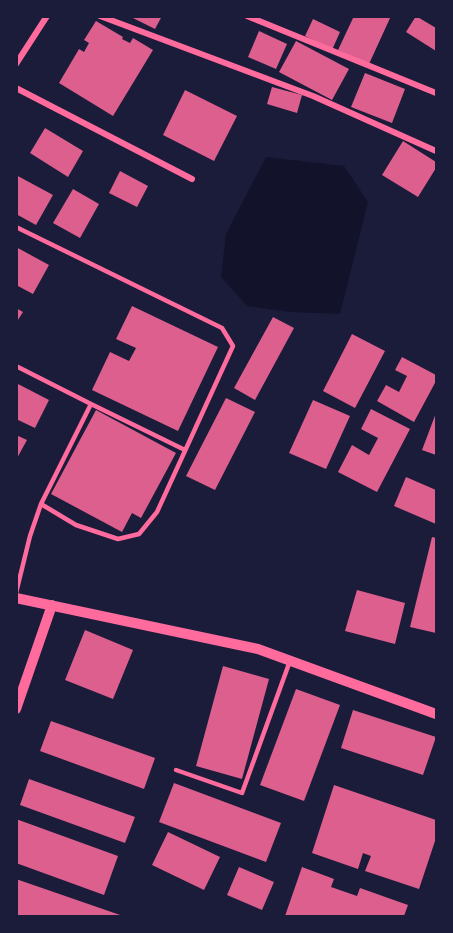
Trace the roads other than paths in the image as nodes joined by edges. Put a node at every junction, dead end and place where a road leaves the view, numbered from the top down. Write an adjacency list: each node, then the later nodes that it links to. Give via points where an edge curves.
1 (47, 16): 4 (street)
2 (100, 16): 7 (street, via 313,96)
3 (247, 16): 6 (street)
4 (16, 64)
5 (16, 88): 8 (street)
6 (436, 93)
7 (436, 151)
8 (192, 179)
9 (16, 227): 12 (lane, via 222,328 233,346)
10 (16, 366): 11 (lane)
11 (91, 404): 12 (lane); 13 (lane)
12 (185, 450): 13 (lane, via 157,512 139,534 118,539 76,525)
13 (41, 504): 14 (lane)
14 (16, 593)
15 (16, 598): 16 (street)
16 (52, 605): 17 (street, via 258,649); 18 (street)
17 (290, 661): 19 (street); 20 (lane, via 242,793)
18 (16, 709)
19 (436, 714)
20 (176, 770)

